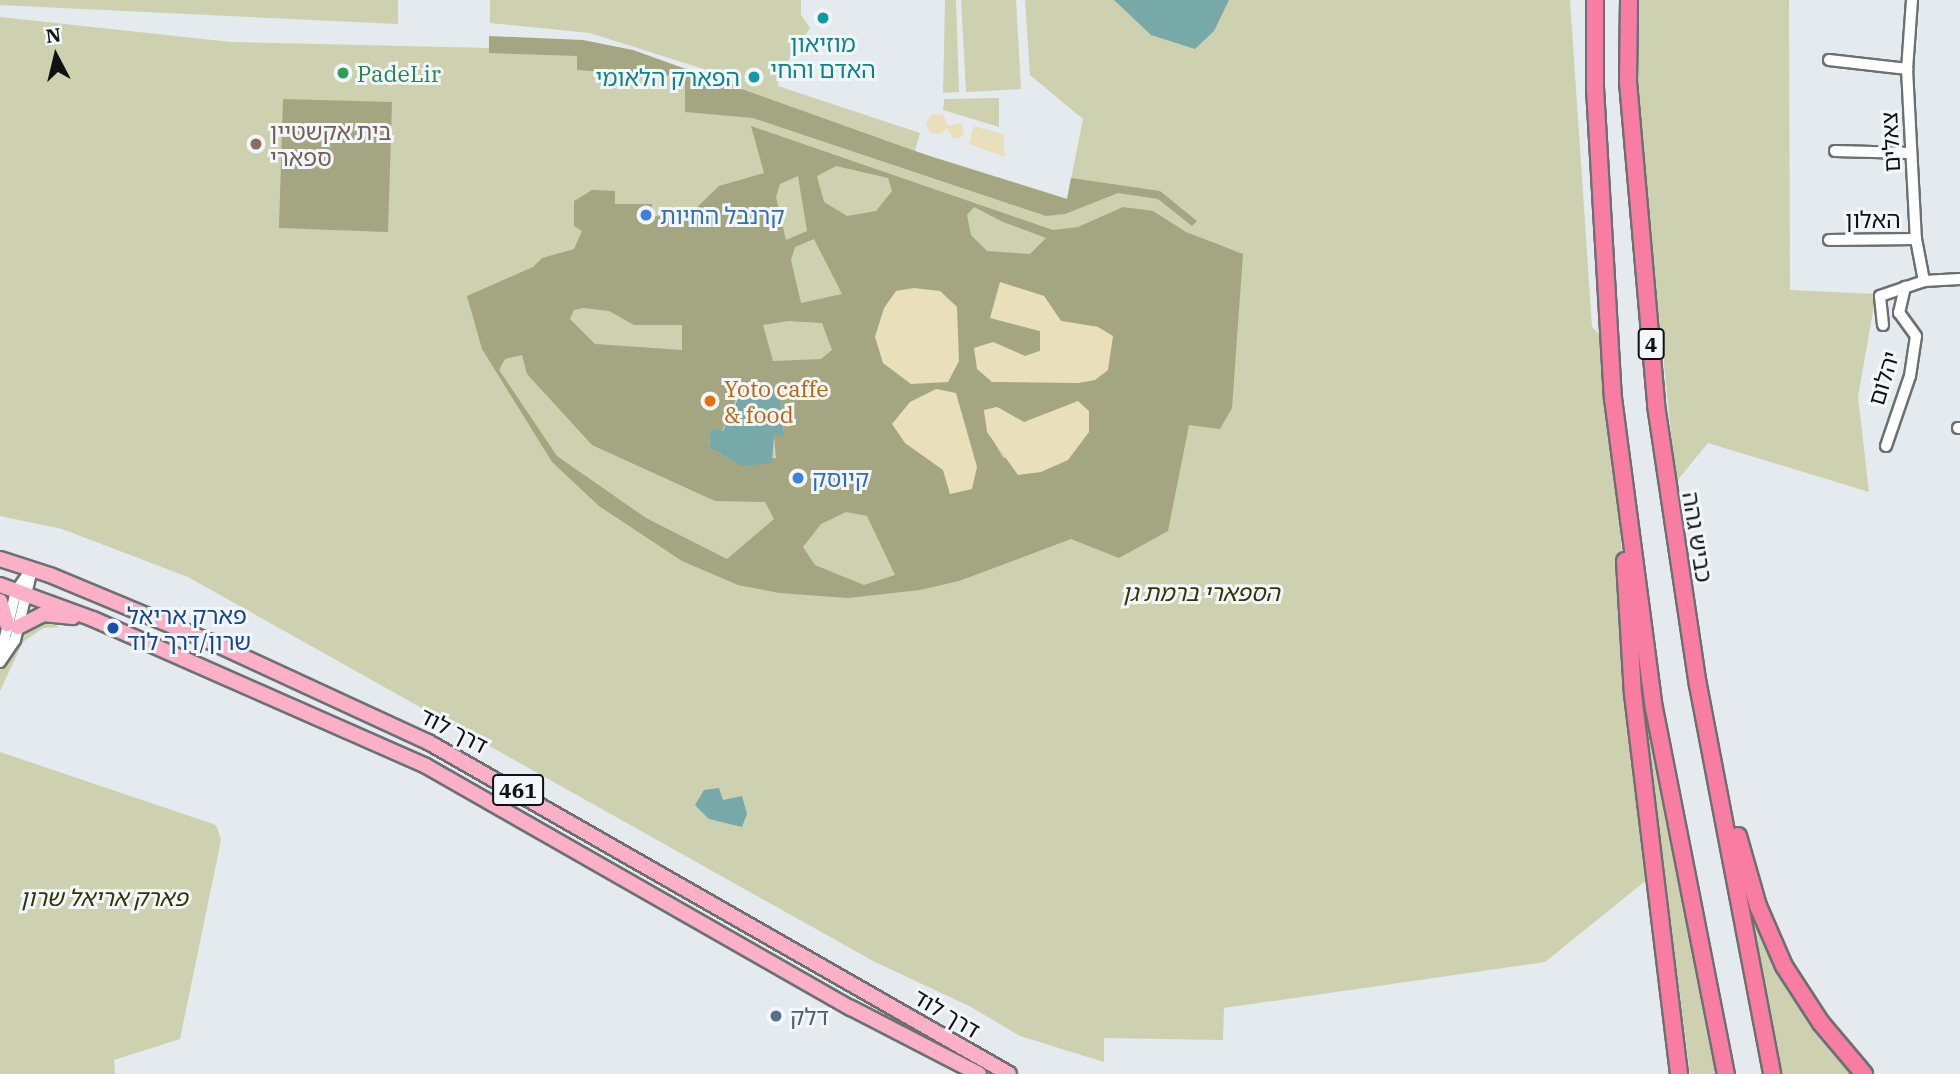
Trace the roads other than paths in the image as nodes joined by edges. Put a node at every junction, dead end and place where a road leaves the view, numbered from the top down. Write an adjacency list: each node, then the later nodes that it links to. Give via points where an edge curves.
1 (1595, 0): 14 (highway, 4, via 1595,88)
2 (1629, 0): 24 (highway, כביש גהה / 4, via 1628,82 1656,405)
3 (1912, 0): 5 (street, צאלים)
4 (1829, 60): 5 (street)
5 (1907, 69): 7 (street, צאלים)
6 (1835, 150): 7 (street)
7 (1911, 153): 8 (street, צאלים)
8 (1916, 239): 9 (street, האלון); 11 (street, צאלים)
9 (1829, 240)
10 (1960, 279): 11 (street)
11 (1924, 281): 12 (street)
12 (1905, 287): 13 (street, via 1880,296); 15 (street, יהלום, via 1899,313 1915,329 1916,337 1909,376)
13 (1883, 325)
14 (1613, 398): 27 (highway, via 1633,694); 28 (highway, 4, via 1654,708)
15 (1886, 446)
16 (0, 559): 17 (main road, דרך לוד / 461)
17 (32, 569): 19 (street); 26 (main road, דרך לוד / 461, via 292,676 482,770)
18 (0, 585): 19 (main road, דרך לוד / 461)
19 (22, 593): 21 (main road, דרך לוד / 461); 22 (street)
20 (0, 601): 22 (main road)
21 (93, 619): 22 (main road, via 43,614); 25 (main road, דרך לוד / 461, via 426,766 828,995)
22 (13, 626): 23 (street)
23 (0, 660)
24 (1698, 685): 29 (highway, כביש גהה / 4); 30 (highway, via 1743,857 1771,940 1821,1023)
25 (979, 1074)
26 (1009, 1074)
27 (1677, 1074)
28 (1726, 1074)
29 (1772, 1074)
30 (1864, 1074)

